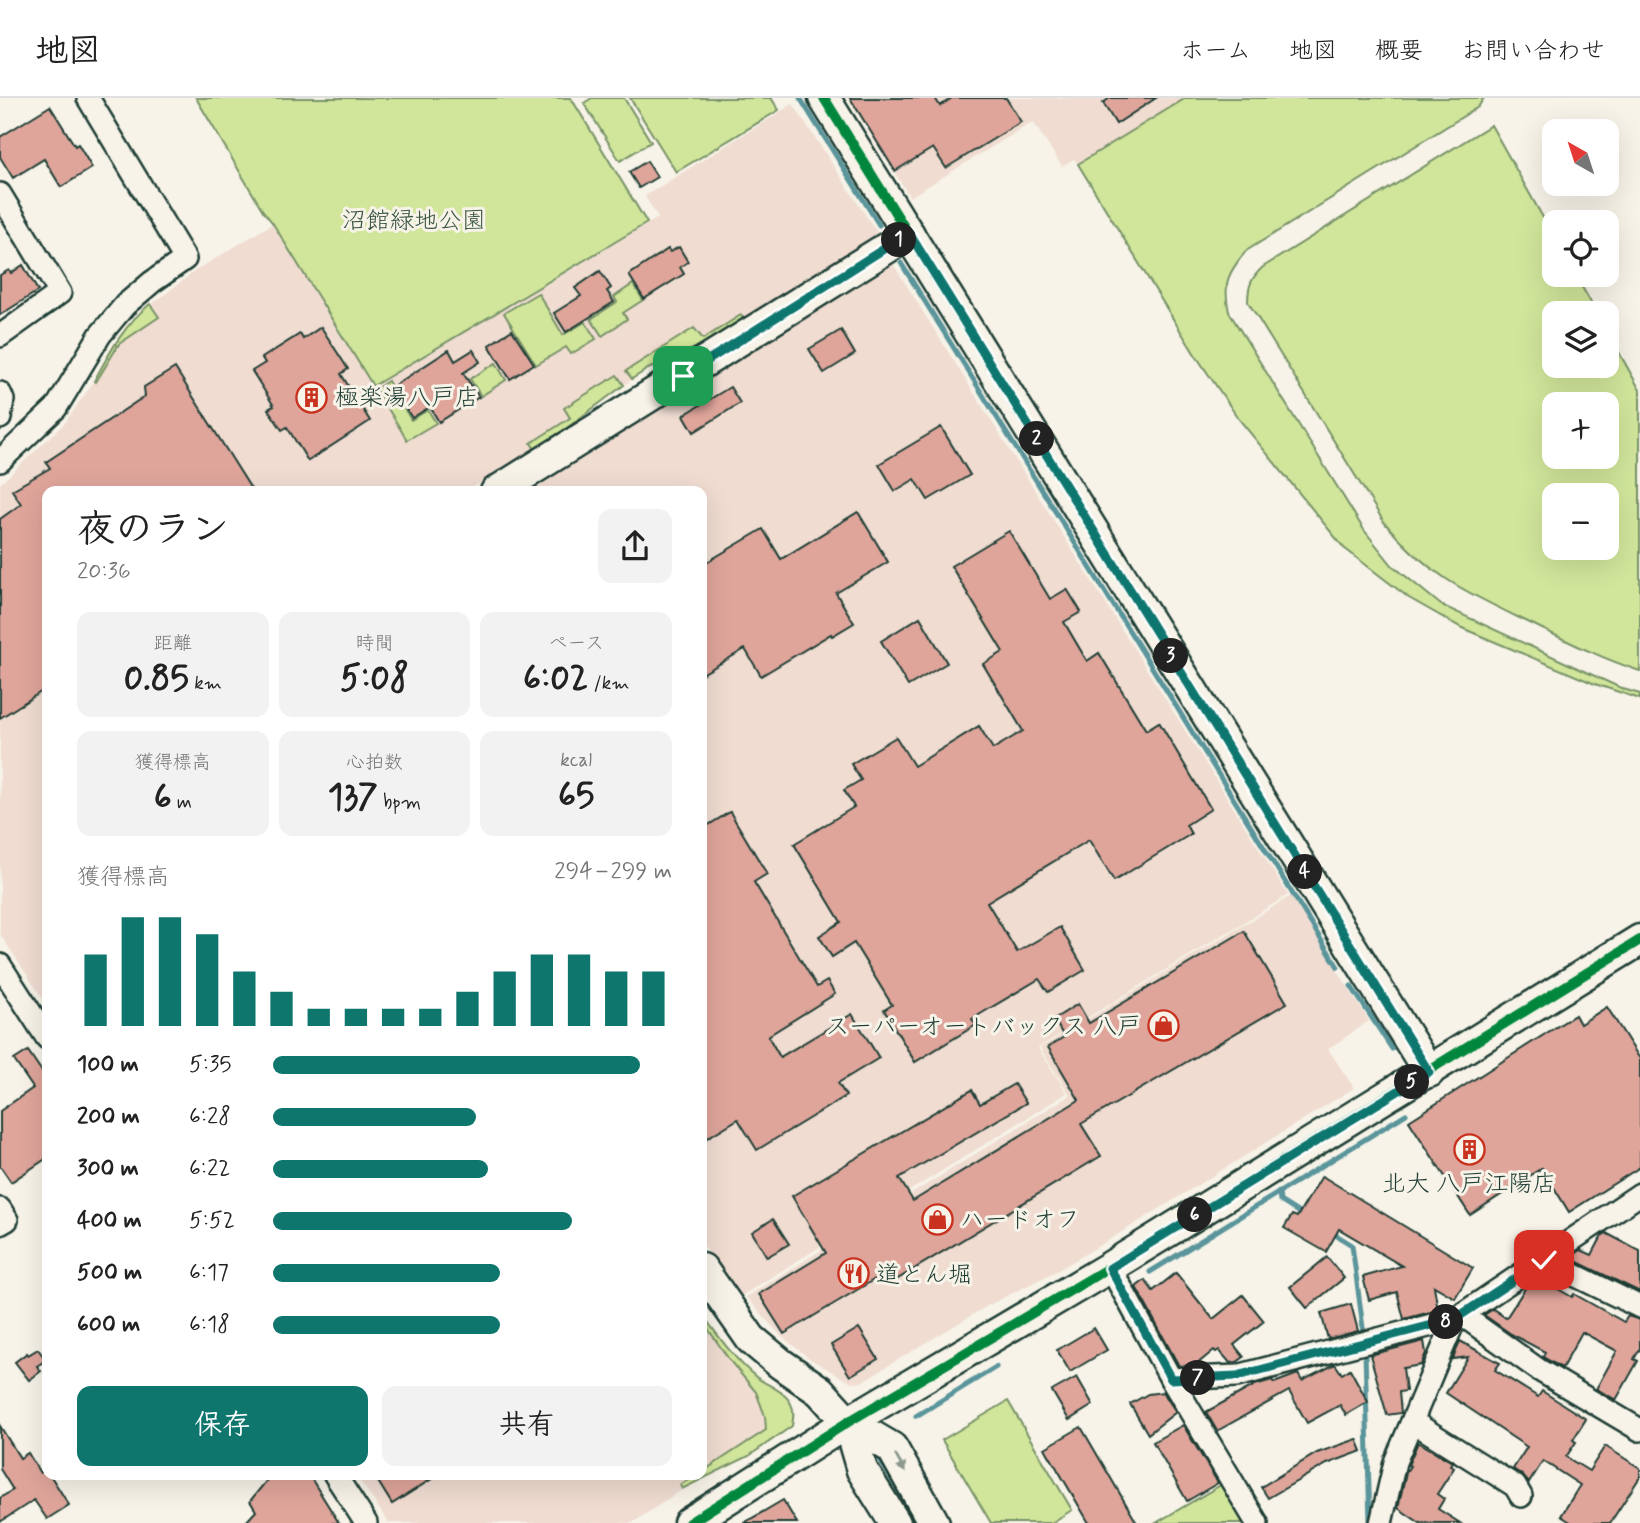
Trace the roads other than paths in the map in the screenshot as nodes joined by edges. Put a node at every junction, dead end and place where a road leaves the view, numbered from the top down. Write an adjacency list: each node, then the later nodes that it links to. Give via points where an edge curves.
1 (88, 98): 8 (street, via 185,259 125,304 100,335 56,408)
2 (824, 98): 4 (street)
3 (0, 194): 5 (street, via 60,293)
4 (909, 233): 9 (street); 13 (street)
5 (0, 336)
6 (0, 393): 7 (street)
7 (0, 418)
8 (0, 461)
9 (506, 486)
10 (1640, 940): 13 (street)
11 (0, 965): 12 (street)
12 (42, 1030)
13 (1429, 1072): 18 (street)
14 (1640, 1194): 17 (street)
15 (0, 1209): 16 (street, via 7,1220)
16 (0, 1224)
17 (1544, 1260): 20 (street); 21 (street)
18 (1110, 1268): 22 (street); 23 (street)
19 (707, 1276): 23 (street, via 751,1339 820,1391)
20 (1640, 1307)
21 (1459, 1317): 22 (street, via 1237,1376); 24 (street); 25 (street)
22 (1171, 1379): 32 (street)
23 (848, 1422): 29 (street); 30 (street, via 862,1470); 31 (street, one-way to 31, via 892,1448)
24 (1413, 1422): 27 (street, via 1515,1486); 33 (street, via 1395,1462)
25 (1640, 1430)
26 (338, 1480): 28 (street)
27 (1521, 1496)
28 (366, 1523)
29 (689, 1523)
30 (895, 1523)
31 (934, 1523)
32 (1257, 1523)
33 (1381, 1523)

